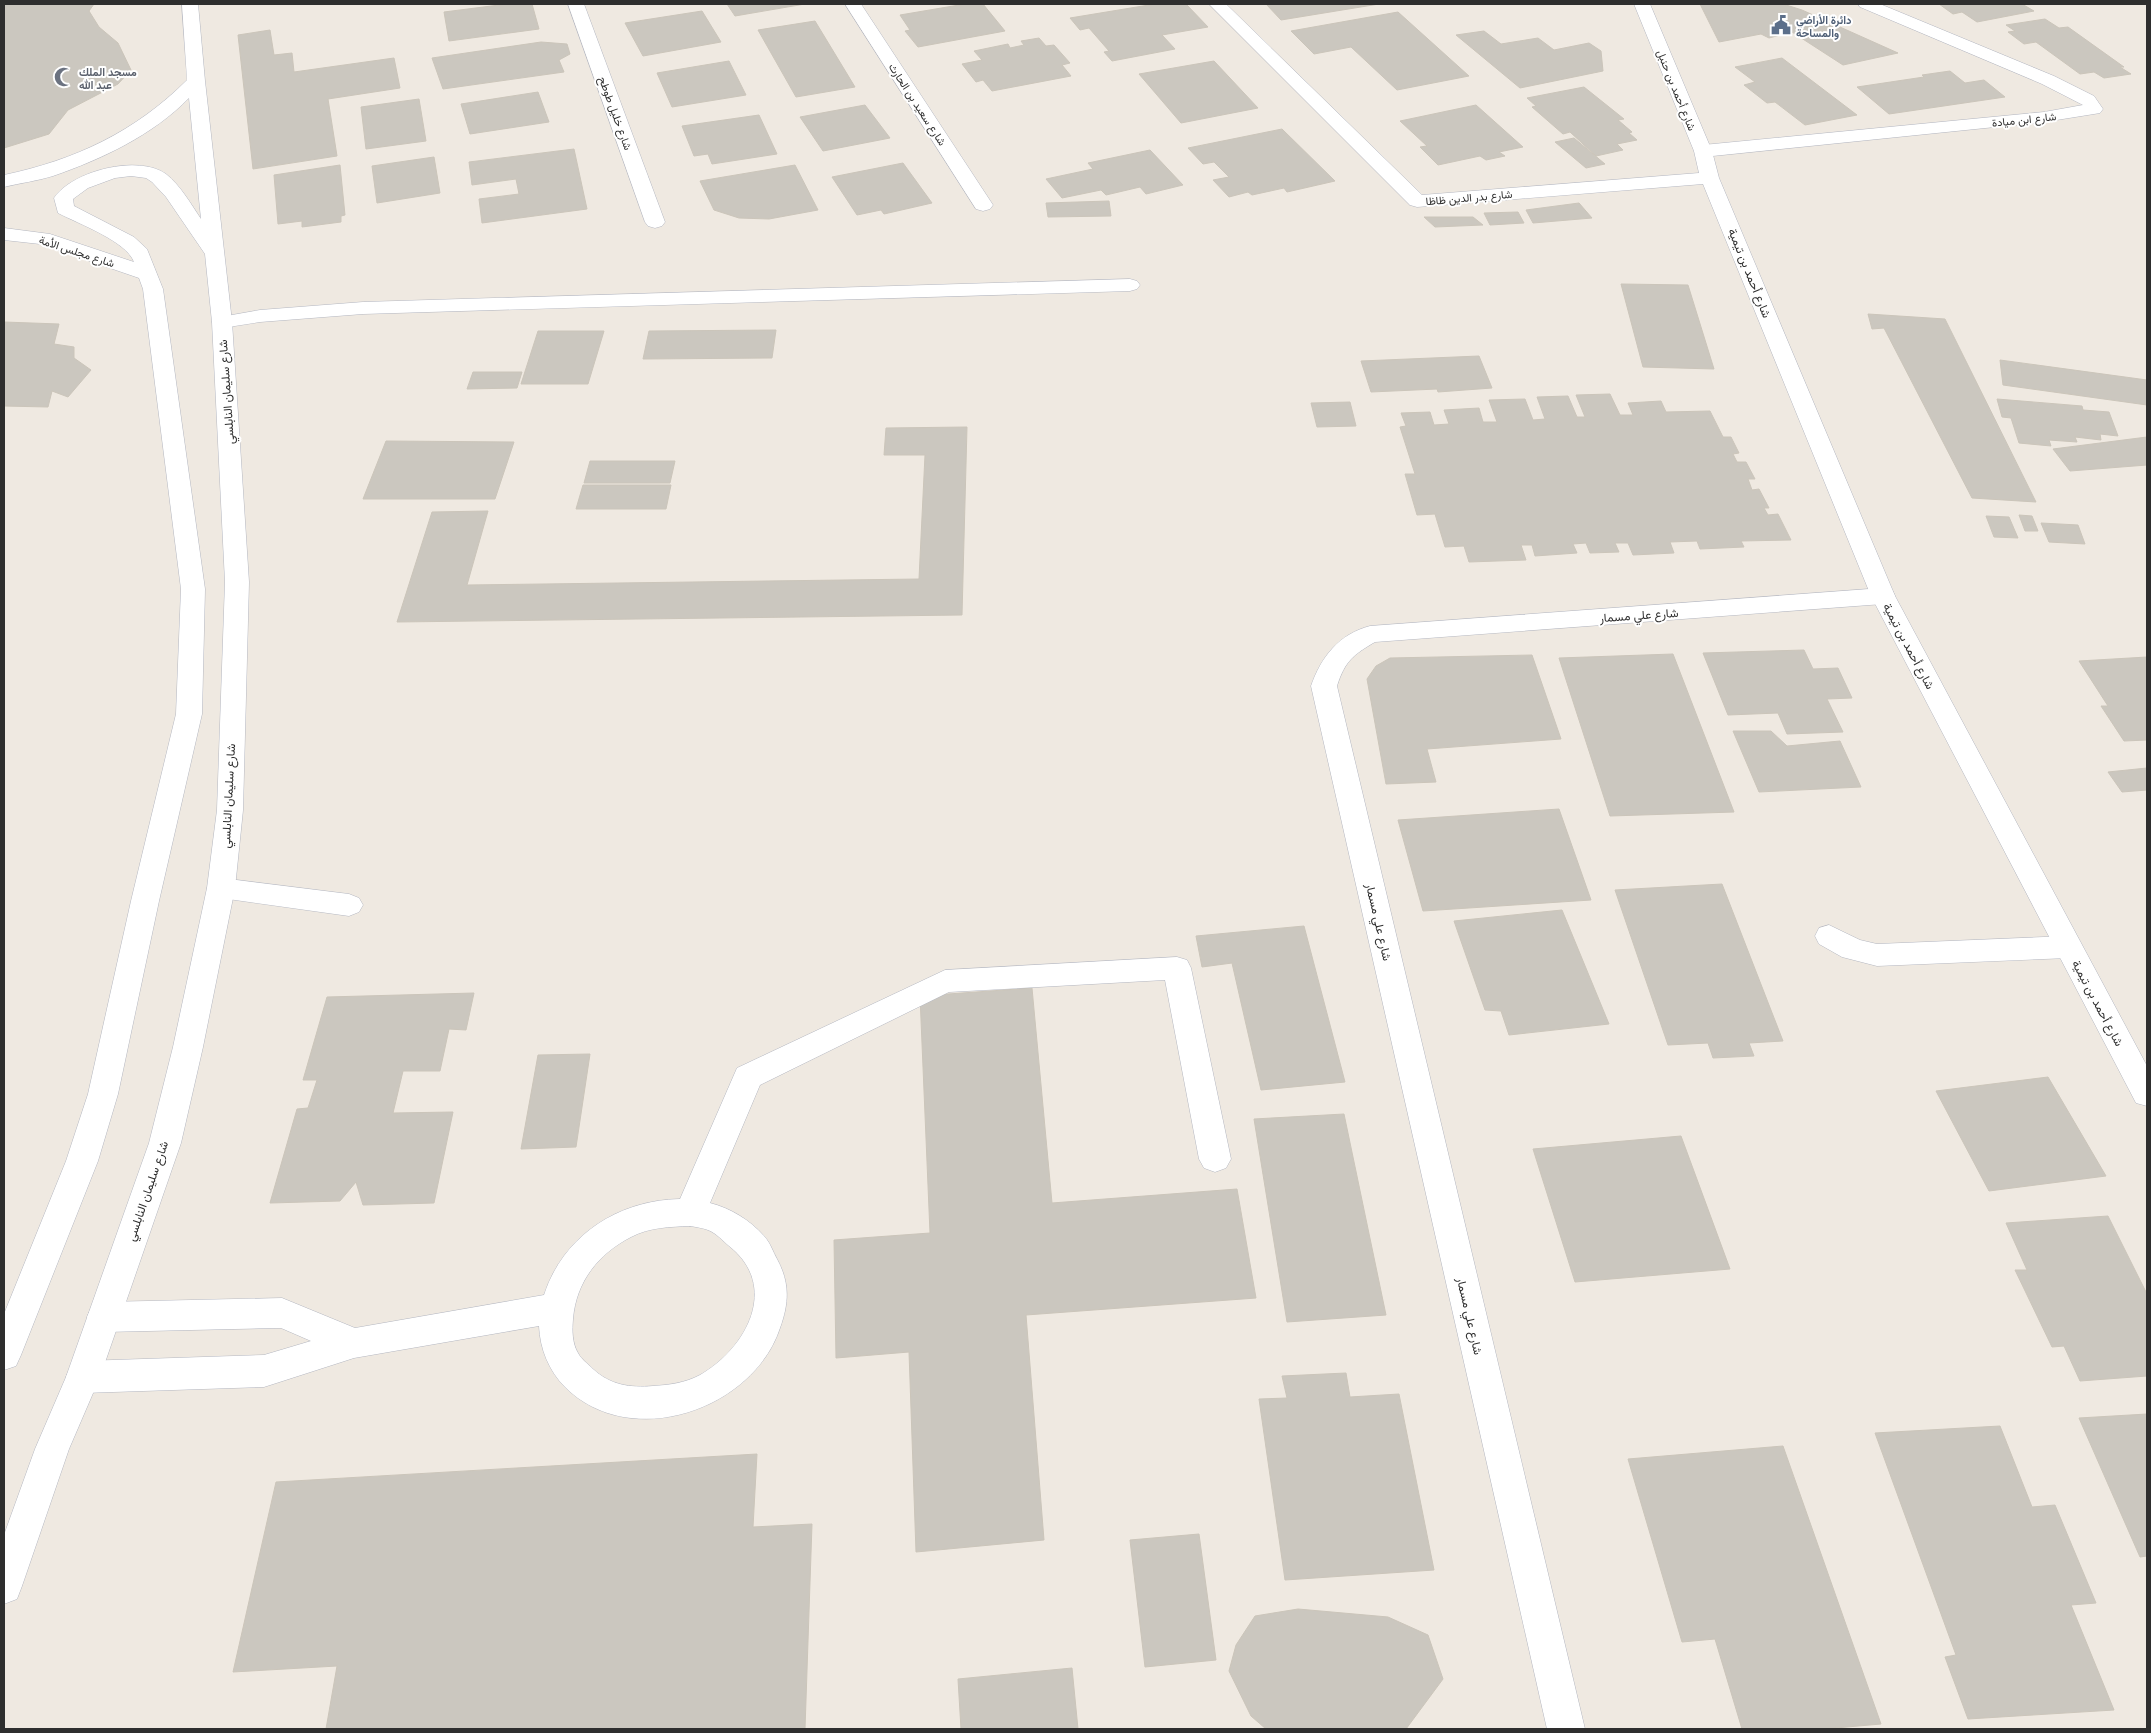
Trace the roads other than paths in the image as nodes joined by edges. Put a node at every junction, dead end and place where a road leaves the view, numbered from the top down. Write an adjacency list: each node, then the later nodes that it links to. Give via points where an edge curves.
1 (190, 4): 7 (street, شارع سليمان النابلسي)
2 (576, 4): 12 (street, شارع خليل طوطح)
3 (852, 4): 11 (street, شارع سعيد بن الحارث)
4 (1217, 4): 9 (street, شارع بدر الدين ظاظا, via 1417,201)
5 (1642, 4): 8 (street, شارع أحمد بن حنبل)
6 (1866, 4): 8 (street, شارع ابن ميادة, via 2048,80 2088,100 2094,109 2044,117)
7 (196, 81): 10 (street, via 170,107 138,130 46,172); 14 (street, شارع سليمان النابلسي)
8 (1703, 151): 9 (street, شارع أحمد بن حنبل)
9 (1710, 178): 18 (street, شارع أحمد بن تيمية)
10 (4, 181)
11 (983, 205)
12 (655, 222)
13 (4, 234): 15 (street, شارع مجلس الأمة, via 43,238)
14 (215, 254): 15 (street, via 158,178 138,170 111,173 72,188 63,198 65,209 127,241 140,253); 17 (street, شارع سليمان النابلسي)
15 (148, 274): 29 (street, via 153,288 193,589 189,714 103,1094 82,1161)
16 (1130, 285): 17 (street, via 363,308)
17 (222, 322): 19 (street, شارع سليمان النابلسي, via 238,582 230,810)
18 (1883, 596): 22 (street, شارع أحمد بن تيمية); 32 (street, شارع علي مسمار, via 1370,634 1340,652 1329,668 1324,686)
19 (221, 888): 20 (street); 27 (street, شارع سليمان النابلسي, via 165,1143)
20 (349, 905)
21 (1829, 936): 22 (street, via 1852,949 1877,954)
22 (2068, 947): 23 (street, شارع أحمد بن تيمية)
23 (2147, 1094)
24 (1215, 1159): 25 (street, via 1177,968 945,981 748,1077)
25 (690, 1212): 26 (street, via 660,1214 631,1222 604,1236 581,1256 565,1281); 26 (street, via 720,1220 746,1237 764,1261 772,1290 768,1322 753,1352 728,1378 695,1396 659,1405 623,1402 591,1389 568,1368 556,1339)
26 (556, 1308): 28 (street)
27 (104, 1317): 28 (street, via 282,1313); 30 (street, شارع سليمان النابلسي)
28 (354, 1343): 30 (street, via 264,1371)
29 (4, 1355)
30 (82, 1378): 31 (street, شارع سليمان النابلسي, via 52,1449)
31 (4, 1586)
32 (1566, 1729)

